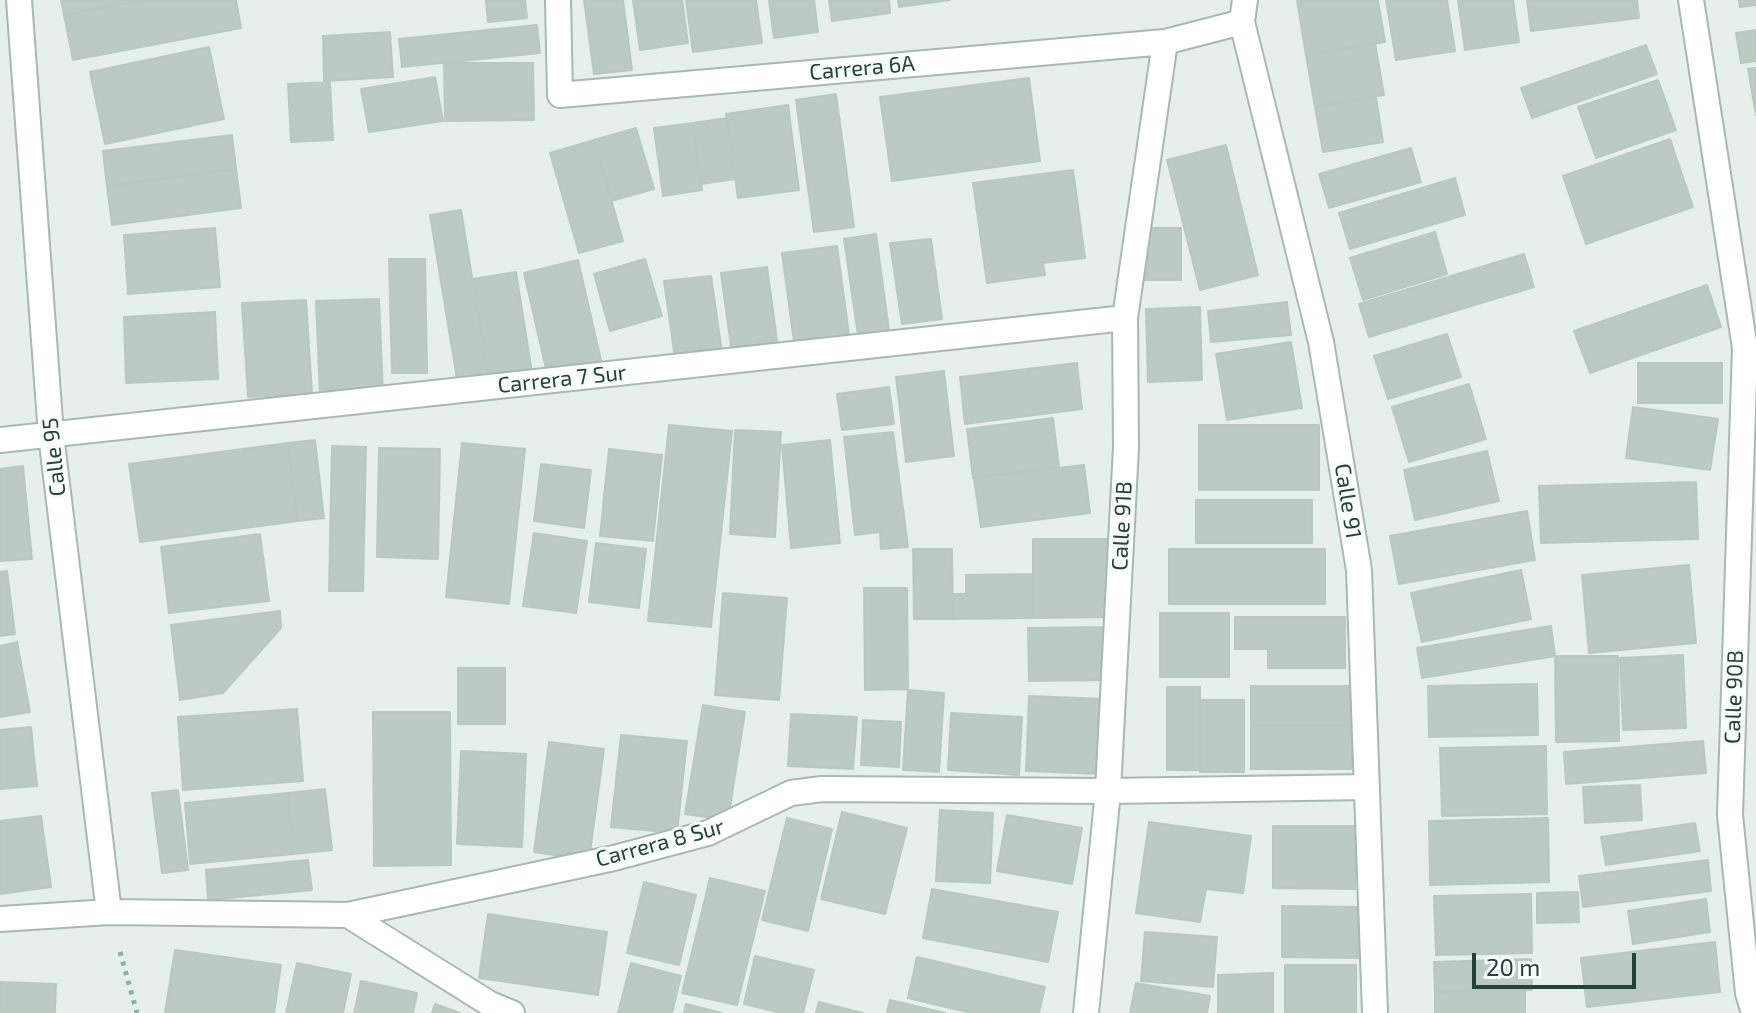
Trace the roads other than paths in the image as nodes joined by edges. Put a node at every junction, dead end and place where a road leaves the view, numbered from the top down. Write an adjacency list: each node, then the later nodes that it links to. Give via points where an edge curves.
1 (19, 0): 8 (street, Calle 95)
2 (558, 0): 5 (street, Carrera 6A, via 560,95)
3 (1691, 0): 7 (street, Calle 90B)
4 (1243, 11): 5 (street, Carrera 6A); 10 (street, Calle 91, via 1321,342 1359,570)
5 (1165, 42): 6 (street, Calle 91B)
6 (1125, 318): 8 (street, Carrera 7 Sur); 11 (street, Calle 91B, via 1126,447)
7 (1750, 347): 18 (street, Calle 90B, via 1730,815)
8 (51, 435): 9 (street, Carrera 7 Sur); 12 (street, Calle 95)
9 (0, 440)
10 (1367, 787): 11 (street, Carrera 8 Sur); 17 (street, Calle 91)
11 (1108, 791): 13 (street, Carrera 8 Sur, via 791,793 708,833); 16 (street, Calle 91B)
12 (109, 912): 13 (street, Carrera 8 Sur); 14 (street, Carrera 8 Sur)
13 (348, 915): 15 (street)
14 (0, 919)
15 (512, 1013)
16 (1086, 1013)
17 (1375, 1013)
18 (1754, 1013)

